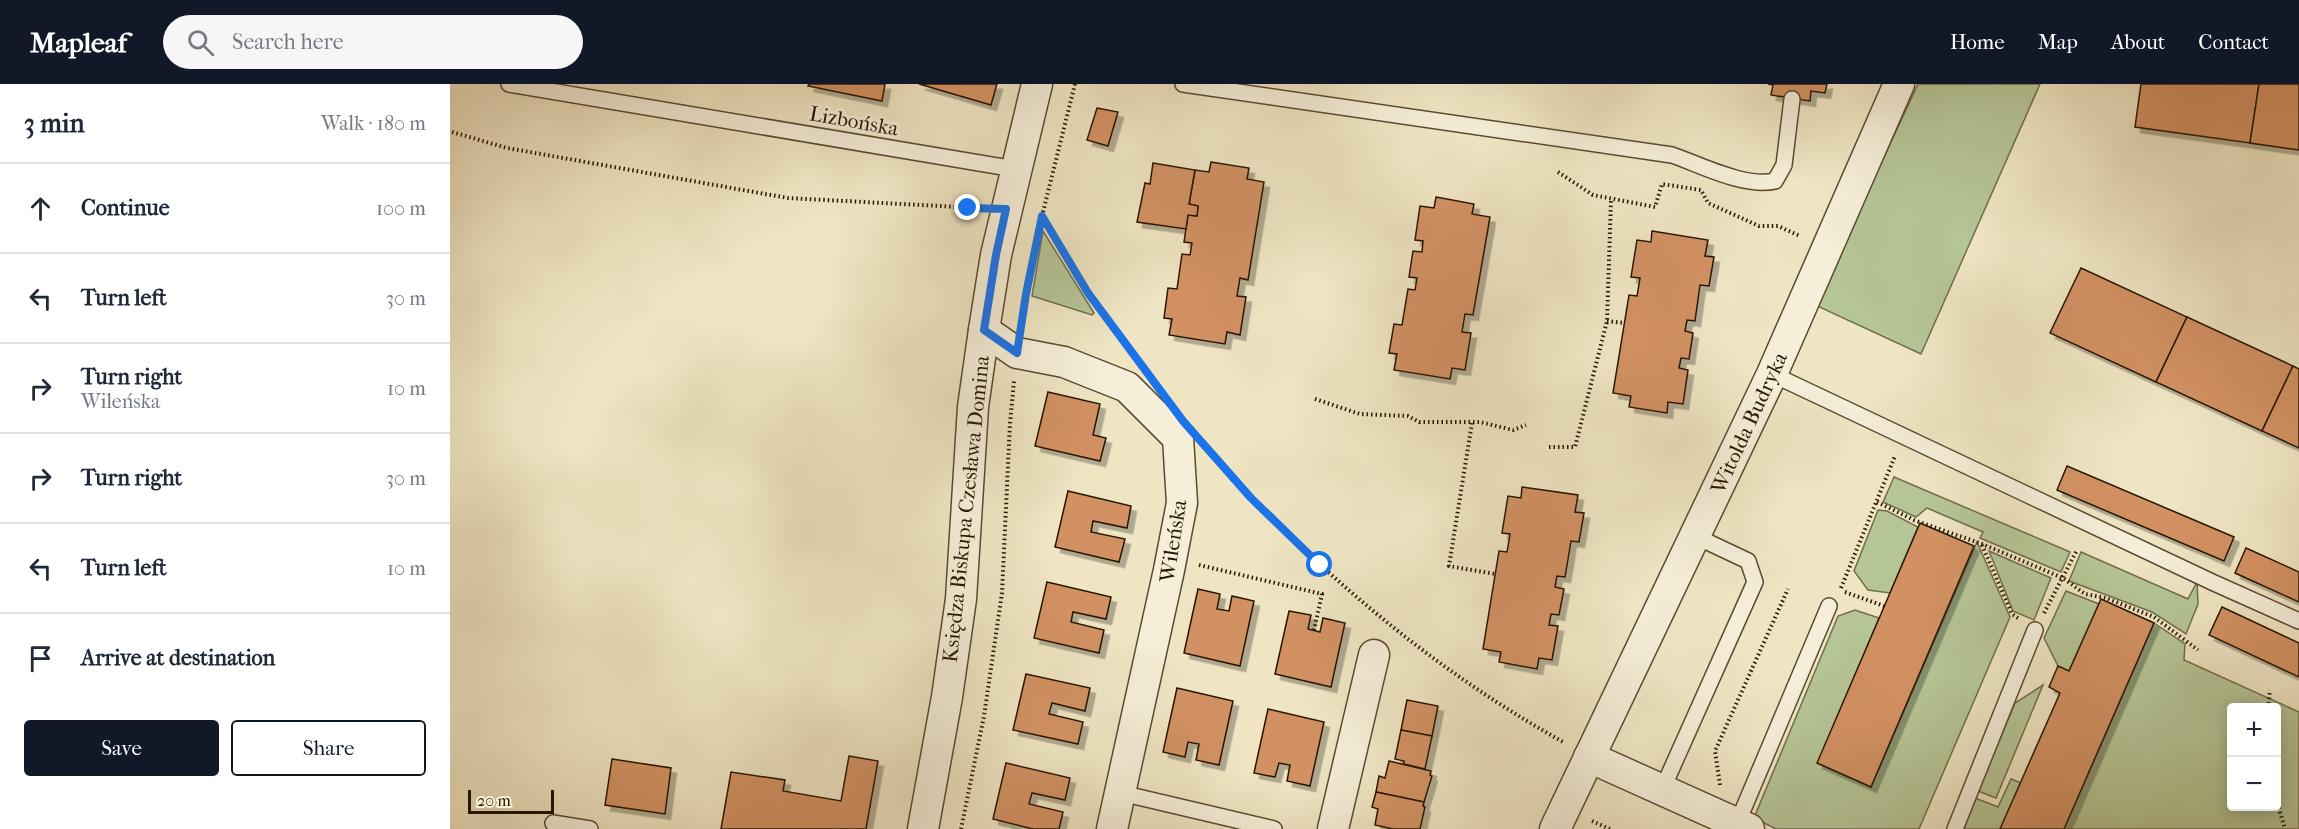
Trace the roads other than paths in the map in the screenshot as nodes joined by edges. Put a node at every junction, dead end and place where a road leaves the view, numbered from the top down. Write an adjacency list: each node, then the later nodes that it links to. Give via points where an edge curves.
1 (509, 84): 6 (lane, Lizbońska)
2 (1037, 84): 6 (street, Księdza Biskupa Czesława Domina)
3 (1183, 84): 5 (lane, via 1672,155 1763,183 1775,181 1784,165)
4 (1899, 84): 8 (street, Witolda Budryka)
5 (1792, 99)
6 (1015, 169): 7 (street, Księdza Biskupa Czesława Domina)
7 (984, 330): 16 (street, Wileńska, via 1017,353 1064,362 1127,387 1178,438 1182,503); 20 (street, Księdza Biskupa Czesława Domina, via 972,418 961,599)
8 (1772, 375): 9 (street, Witolda Budryka); 11 (lane)
9 (1695, 536): 14 (street, Witolda Budryka); 15 (lane, via 1748,561 1755,582)
10 (1829, 606): 18 (lane)
11 (2299, 621)
12 (2035, 630): 25 (lane)
13 (1374, 655): 23 (street)
14 (1582, 752): 15 (street); 24 (street, Witolda Budryka)
15 (1662, 790): 18 (street)
16 (1121, 793): 21 (street, Wileńska); 22 (lane)
17 (553, 823): 19 (lane)
18 (1743, 826)
19 (590, 829)
20 (923, 829)
21 (1112, 829)
22 (1275, 829)
23 (1333, 829)
24 (1556, 829)
25 (1955, 829)

